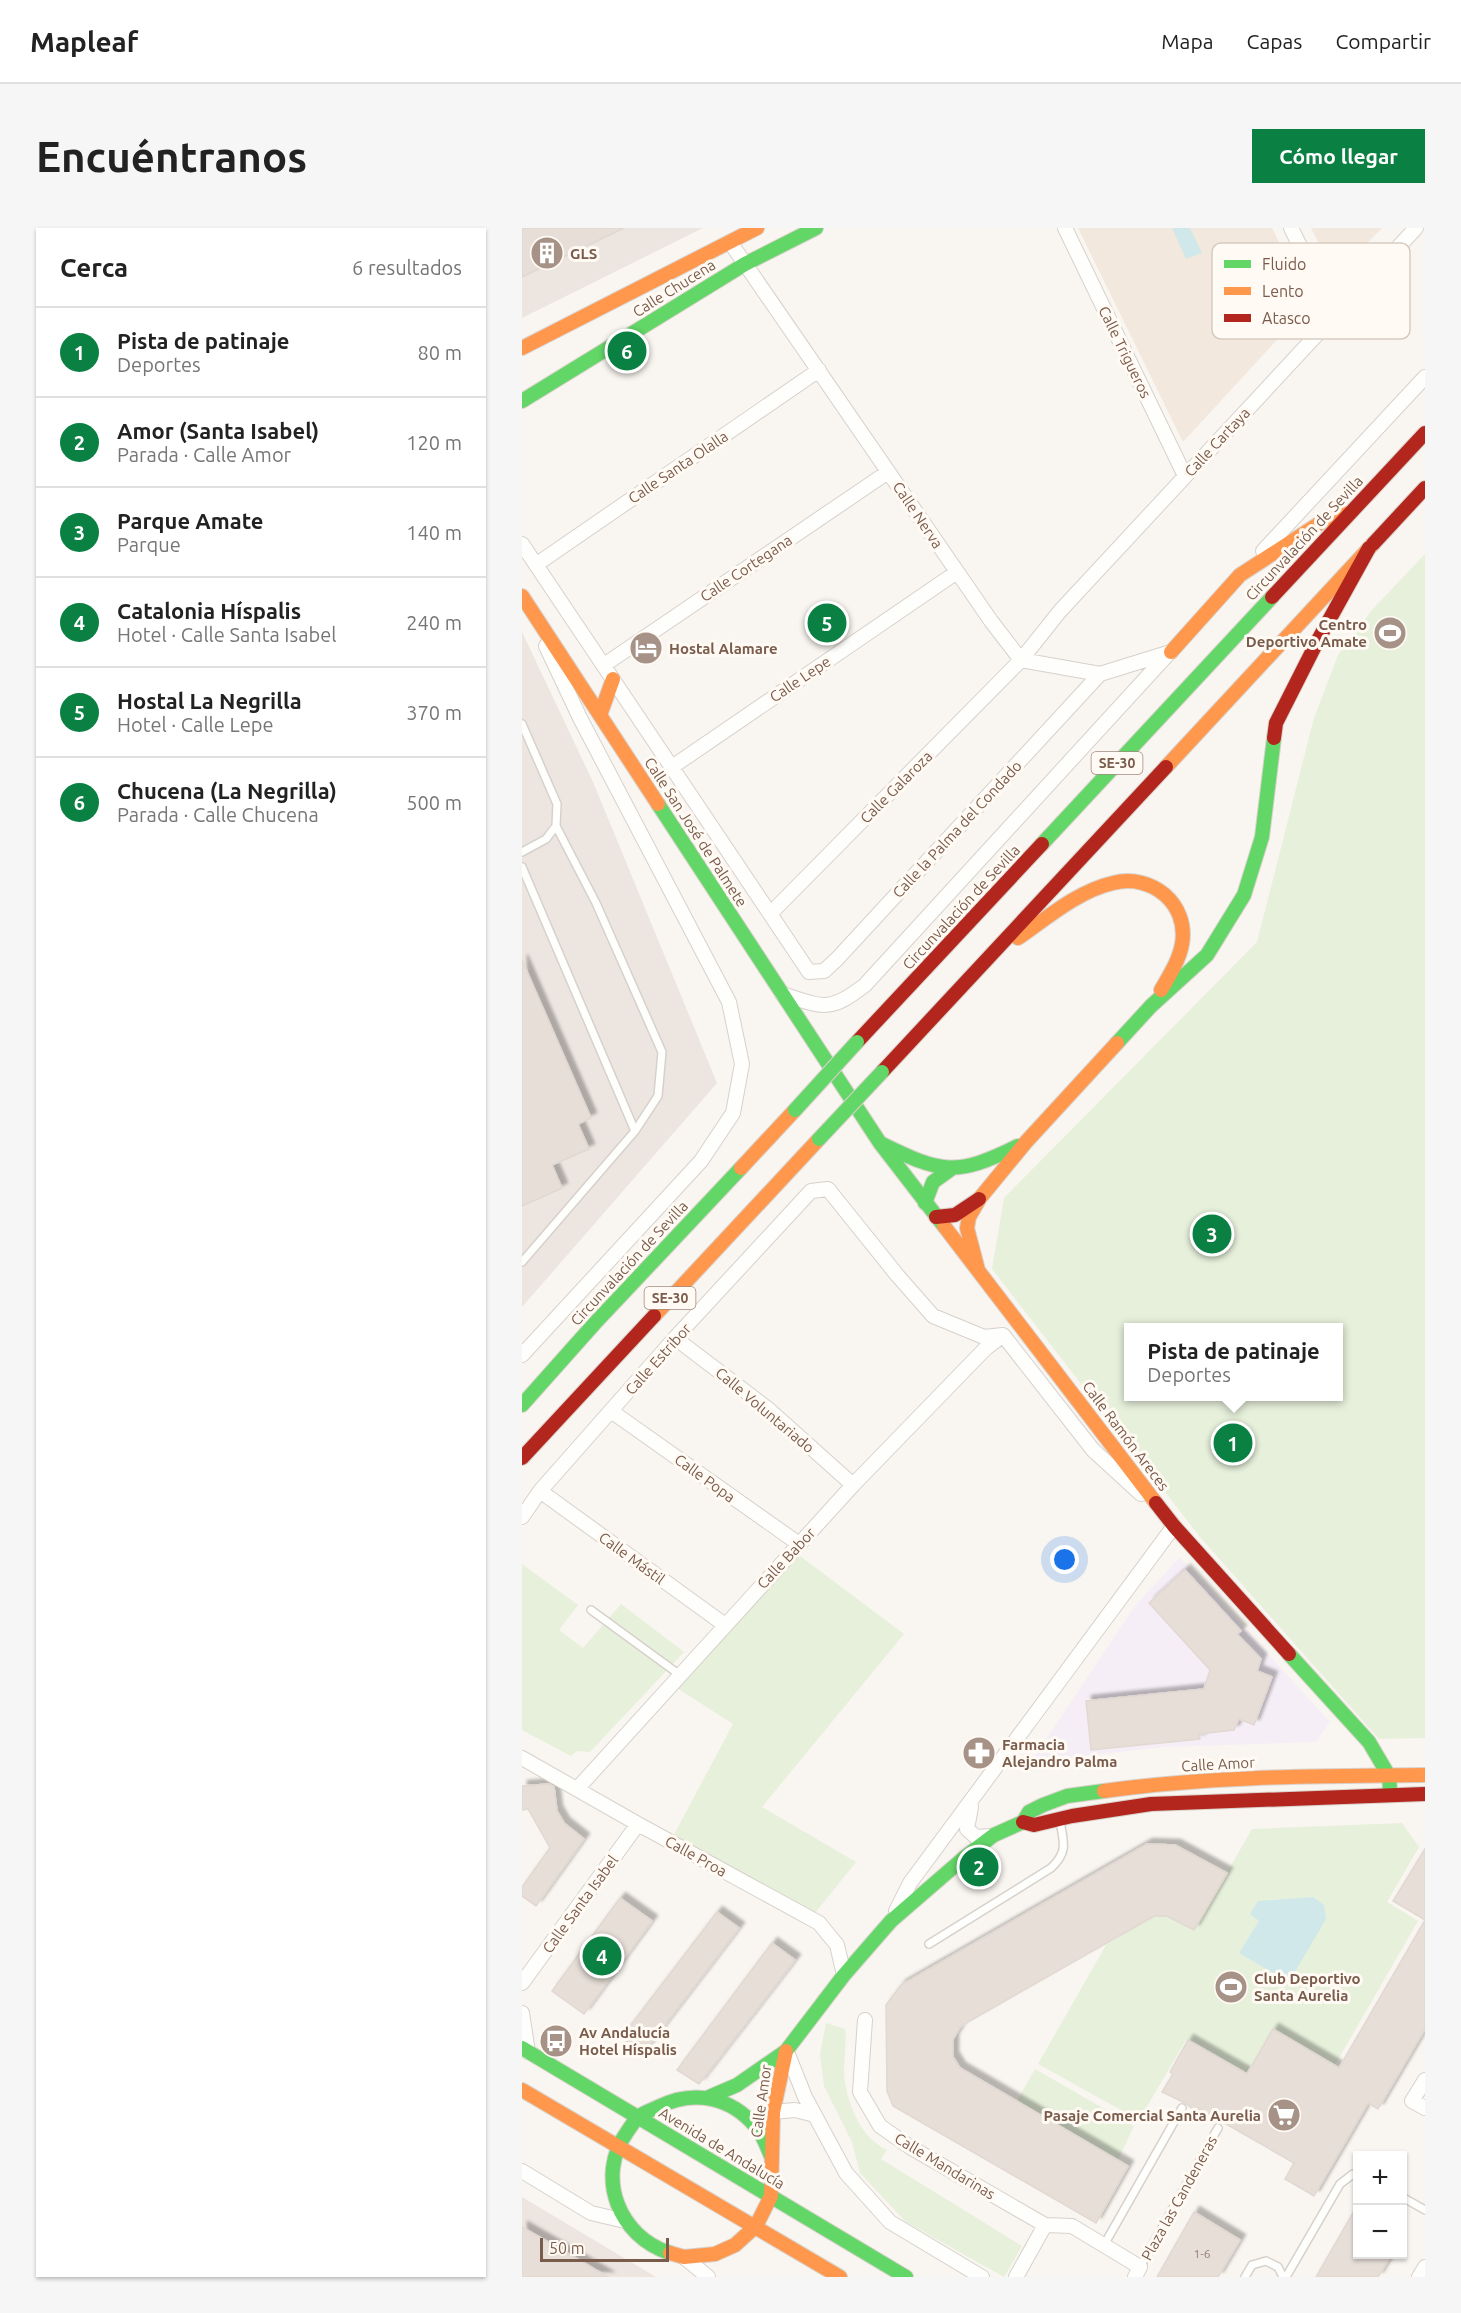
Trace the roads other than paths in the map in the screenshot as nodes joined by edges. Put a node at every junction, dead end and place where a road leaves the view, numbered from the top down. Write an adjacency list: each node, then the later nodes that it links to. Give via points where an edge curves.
1 (757, 228): 6 (main road, Calle Chucena)
2 (816, 228): 9 (main road, Calle Chucena)
3 (1065, 228): 17 (street, Calle Trigueros)
4 (1291, 228): 7 (street)
5 (1416, 228): 8 (street, Calle Cartaya)
6 (730, 242): 9 (street, Calle Nerva); 11 (main road, Calle Chucena)
7 (1298, 243)
8 (1402, 243)
9 (745, 264): 12 (street, Calle Nerva); 14 (main road, Calle Chucena)
10 (1313, 339): 17 (street, Calle Cartaya)
11 (522, 348)
12 (819, 370): 16 (street, Calle Nerva); 22 (street, Calle Santa Olalla)
13 (1425, 377): 24 (street)
14 (522, 401)
15 (1425, 433): 18 (main road, Circunvalación de Sevilla / SE-30)
16 (888, 472): 23 (street, Calle Nerva); 28 (street, Calle Cortegana)
17 (1185, 476): 27 (street, Calle Cartaya, via 1060,610)
18 (1377, 484): 24 (main road); 52 (main road, Circunvalación de Sevilla / SE-30, bridge)
19 (1425, 488): 21 (main road, SE-30)
20 (522, 544): 22 (street, Calle San José de Palmete)
21 (1369, 548): 38 (main road, SE-30); 41 (main road, via 1276,723 1262,837 1244,895 1207,955)
22 (537, 564): 28 (street, Calle San José de Palmete)
23 (957, 572): 27 (street, Calle Nerva); 33 (street, Calle Lepe)
24 (1240, 575): 26 (main road)
25 (524, 598): 31 (main road, Calle San José de Palmete); 55 (street, via 580,718 729,1002 742,1064 732,1113 701,1161)
26 (1171, 652): 29 (street); 40 (street, via 865,985 845,1001 823,1006)
27 (1022, 660): 29 (street); 37 (street, Calle Galaroza)
28 (604, 665): 30 (street, Calle San José de Palmete)
29 (1100, 674): 39 (street, Calle la Palma del Condado, via 837,959 824,971)
30 (613, 679): 31 (main road); 33 (street, Calle San José de Palmete)
31 (600, 716): 40 (main road, Calle San José de Palmete)
32 (522, 724): 34 (lane, via 557,804)
33 (672, 767): 37 (street, Calle San José de Palmete)
34 (556, 826): 35 (lane, via 546,839); 43 (lane, via 596,903 662,1052 658,1096)
35 (522, 852)
36 (522, 867): 43 (lane)
37 (770, 914): 39 (street, Calle San José de Palmete)
38 (984, 961): 41 (main road, via 1074,901 1122,881 1145,883 1164,892 1177,906 1183,942 1173,970); 59 (main road, SE-30, bridge)
39 (809, 972)
40 (782, 994): 42 (main road, Calle San José de Palmete)
41 (1151, 1006): 44 (main road)
42 (843, 1086): 45 (main road, Calle Ramón Areces)
43 (635, 1131): 50 (lane)
44 (1026, 1142): 46 (main road, via 986,1162); 47 (main road)
45 (880, 1143): 46 (main road, via 922,1163); 48 (main road, Calle Ramón Areces)
46 (951, 1169): 48 (main road, via 937,1176)
47 (980, 1198): 49 (main road, via 955,1215); 51 (main road, via 967,1228)
48 (925, 1203): 49 (main road, Calle Ramón Areces)
49 (936, 1217): 51 (main road, Calle Ramón Areces)
50 (522, 1262)
51 (978, 1270): 63 (main road, Calle Ramón Areces)
52 (595, 1323): 56 (main road); 57 (main road, Circunvalación de Sevilla / SE-30)
53 (1003, 1335): 54 (street, Calle Estribor, via 984,1337 933,1316 828,1189 811,1191); 60 (street, Calle Babor); 63 (street, via 1093,1450)
54 (675, 1338): 58 (street, Calle Estribor); 60 (street, Calle Voluntariado, via 767,1407)
55 (522, 1355)
56 (522, 1398)
57 (522, 1405)
58 (611, 1411): 61 (street, Calle Estribor); 64 (street, Calle Popa)
59 (522, 1458)
60 (853, 1485): 64 (street, Calle Babor)
61 (540, 1491): 62 (street, Calle Estribor); 66 (street, Calle Mástil)
62 (522, 1517)
63 (1174, 1526): 70 (main road, Calle Ramón Areces, via 1369,1742); 74 (street, Calle Amor)
64 (799, 1544): 66 (street, Calle Babor)
65 (591, 1610): 67 (lane)
66 (724, 1625): 67 (street, Calle Babor)
67 (680, 1675): 71 (street, Calle Babor)
68 (522, 1758): 71 (street, Calle Proa)
69 (1425, 1775): 70 (main road, Calle Amor)
70 (1389, 1776): 73 (main road, Calle Ramón Areces); 76 (main road, Calle Amor, via 1154,1784 1067,1796 1029,1812)
71 (577, 1789): 77 (street, Calle Proa)
72 (1425, 1794): 73 (main road, Calle Amor)
73 (1390, 1795): 75 (main road, Calle Amor, via 1151,1804)
74 (974, 1799): 78 (street, Calle Amor, via 967,1829 976,1837); 79 (street, Calle Amor, via 910,1883)
75 (1060, 1820): 76 (main road, Calle Amor, via 1034,1825); 80 (lane, via 1064,1848 1061,1859)
76 (1023, 1822): 78 (main road, Calle Amor)
77 (638, 1824): 81 (street, Calle Proa, via 819,1923 837,1945); 82 (street, Calle Santa Isabel)
78 (994, 1835): 79 (main road, Calle Amor)
79 (891, 1921): 81 (main road, Calle Amor)
80 (929, 1944)
81 (844, 1975): 86 (main road, Calle Amor)
82 (522, 1983)
83 (522, 2013): 85 (street)
84 (865, 2020): 104 (street, Calle Mandarinas, via 860,2092 880,2126)
85 (525, 2050): 94 (main road, Avenida de Andalucía)
86 (786, 2051): 89 (main road, Calle Amor, via 737,2085); 92 (main road, Calle Amor); 93 (street)
87 (1425, 2080): 91 (street, via 1413,2101)
88 (522, 2090): 96 (main road)
89 (709, 2097): 94 (main road, via 674,2099); 97 (main road, via 739,2110 758,2129)
90 (1182, 2108): 106 (lane)
91 (1425, 2108)
92 (773, 2112): 93 (street, via 795,2110); 97 (main road, Calle Amor)
93 (816, 2115): 113 (street, via 846,2173 890,2222)
94 (638, 2116): 96 (main road); 100 (main road, Avenida de Andalucía)
95 (1218, 2128): 109 (lane, Plaza las Candeneras)
96 (617, 2146): 103 (main road, via 612,2169 616,2202); 105 (main road)
97 (771, 2156): 100 (main road, Calle Amor)
98 (522, 2171): 103 (street, via 591,2213)
99 (1353, 2174): 116 (lane, via 1340,2184)
100 (771, 2196): 105 (main road); 112 (main road, Avenida de Andalucía)
101 (1407, 2200): 102 (lane)
102 (1425, 2210)
103 (625, 2221): 107 (main road, via 655,2248)
104 (1045, 2225): 106 (street, Calle Mandarinas, via 1072,2226); 114 (street)
105 (756, 2226): 107 (main road, via 735,2245 715,2254); 111 (main road)
106 (1104, 2246): 109 (street, Calle Mandarinas)
107 (684, 2257): 110 (street)
108 (1425, 2267): 117 (street)
109 (1138, 2272)
110 (708, 2277)
111 (840, 2277)
112 (906, 2277)
113 (982, 2277)
114 (1016, 2277)
115 (1245, 2277): 116 (lane, via 1252,2265 1266,2262 1278,2267)
116 (1285, 2277)
117 (1419, 2277)

